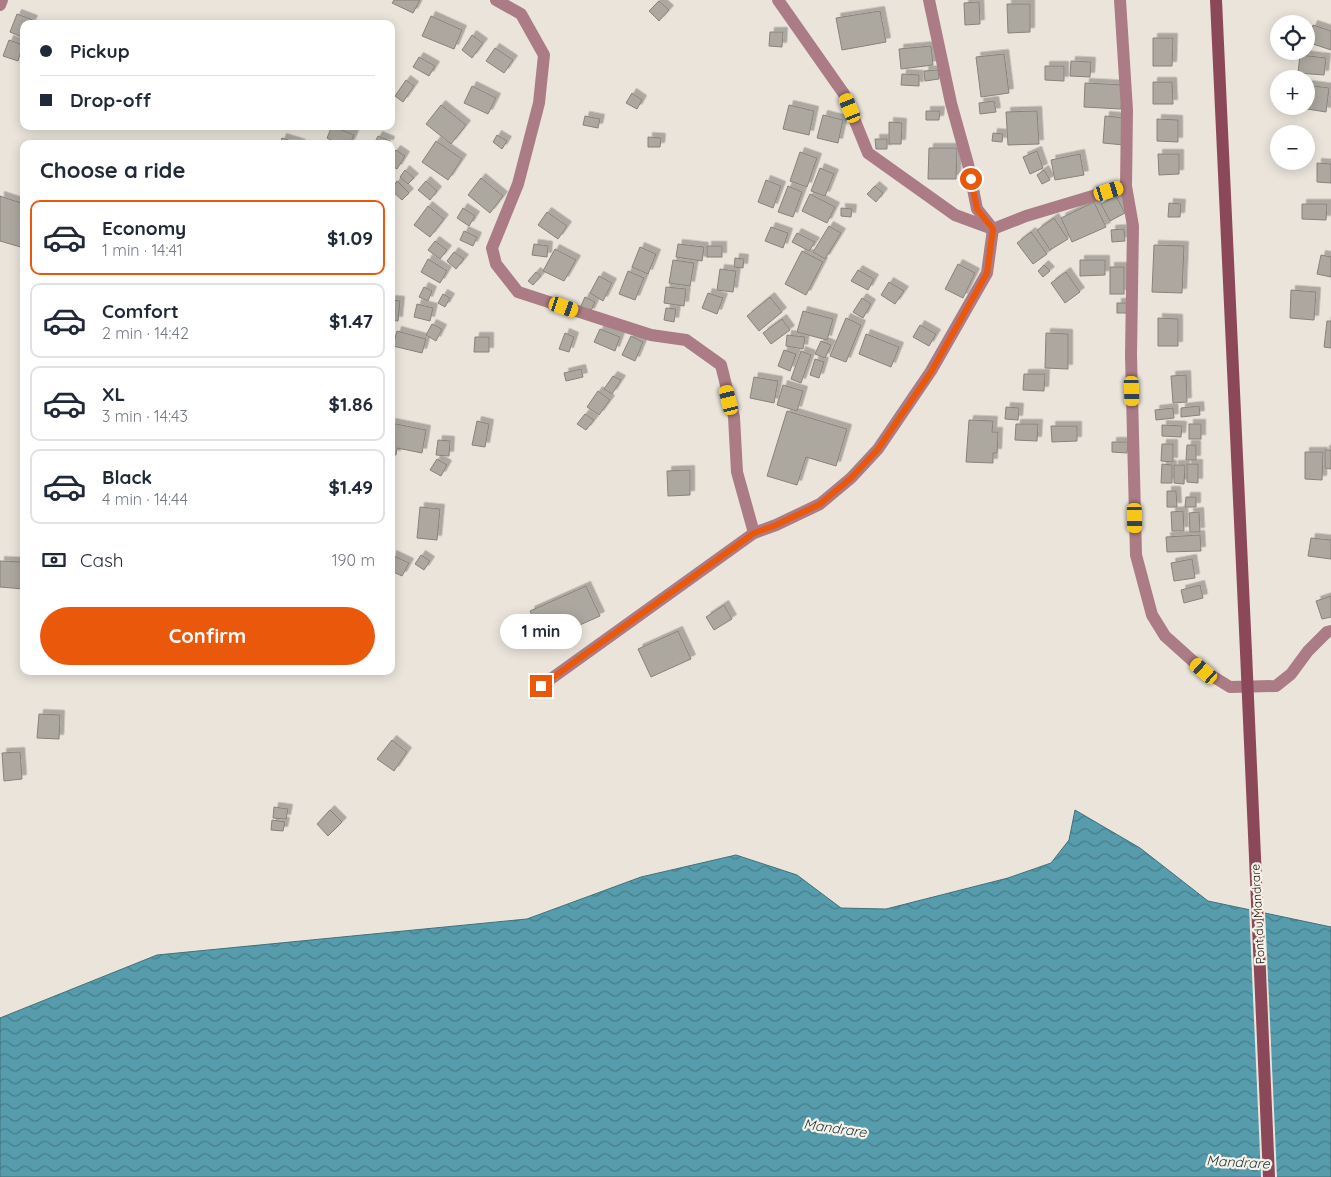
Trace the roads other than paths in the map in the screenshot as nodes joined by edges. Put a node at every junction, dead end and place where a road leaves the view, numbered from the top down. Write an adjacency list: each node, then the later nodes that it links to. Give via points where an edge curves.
1 (2, 0): 7 (street)
2 (496, 0): 10 (street, via 521,14 544,55 539,103 518,184 492,248 496,264 518,292 651,334 686,340 721,365 734,417 737,472)
3 (778, 0): 9 (street, via 844,94 868,153 955,215)
4 (930, 0): 9 (street, via 977,209)
5 (1120, 0): 8 (street, via 1127,110)
6 (1216, 0): 13 (main road, Pont du Mandrare, bridge)
7 (0, 5)
8 (1126, 186): 9 (street); 11 (street, via 1133,226 1131,355 1136,555 1152,615 1165,636 1204,671 1230,687 1276,686)
9 (993, 229): 10 (street, via 987,273 931,372 878,449 820,504)
10 (754, 533): 12 (street)
11 (1331, 631)
12 (541, 686)
13 (1269, 1177)

